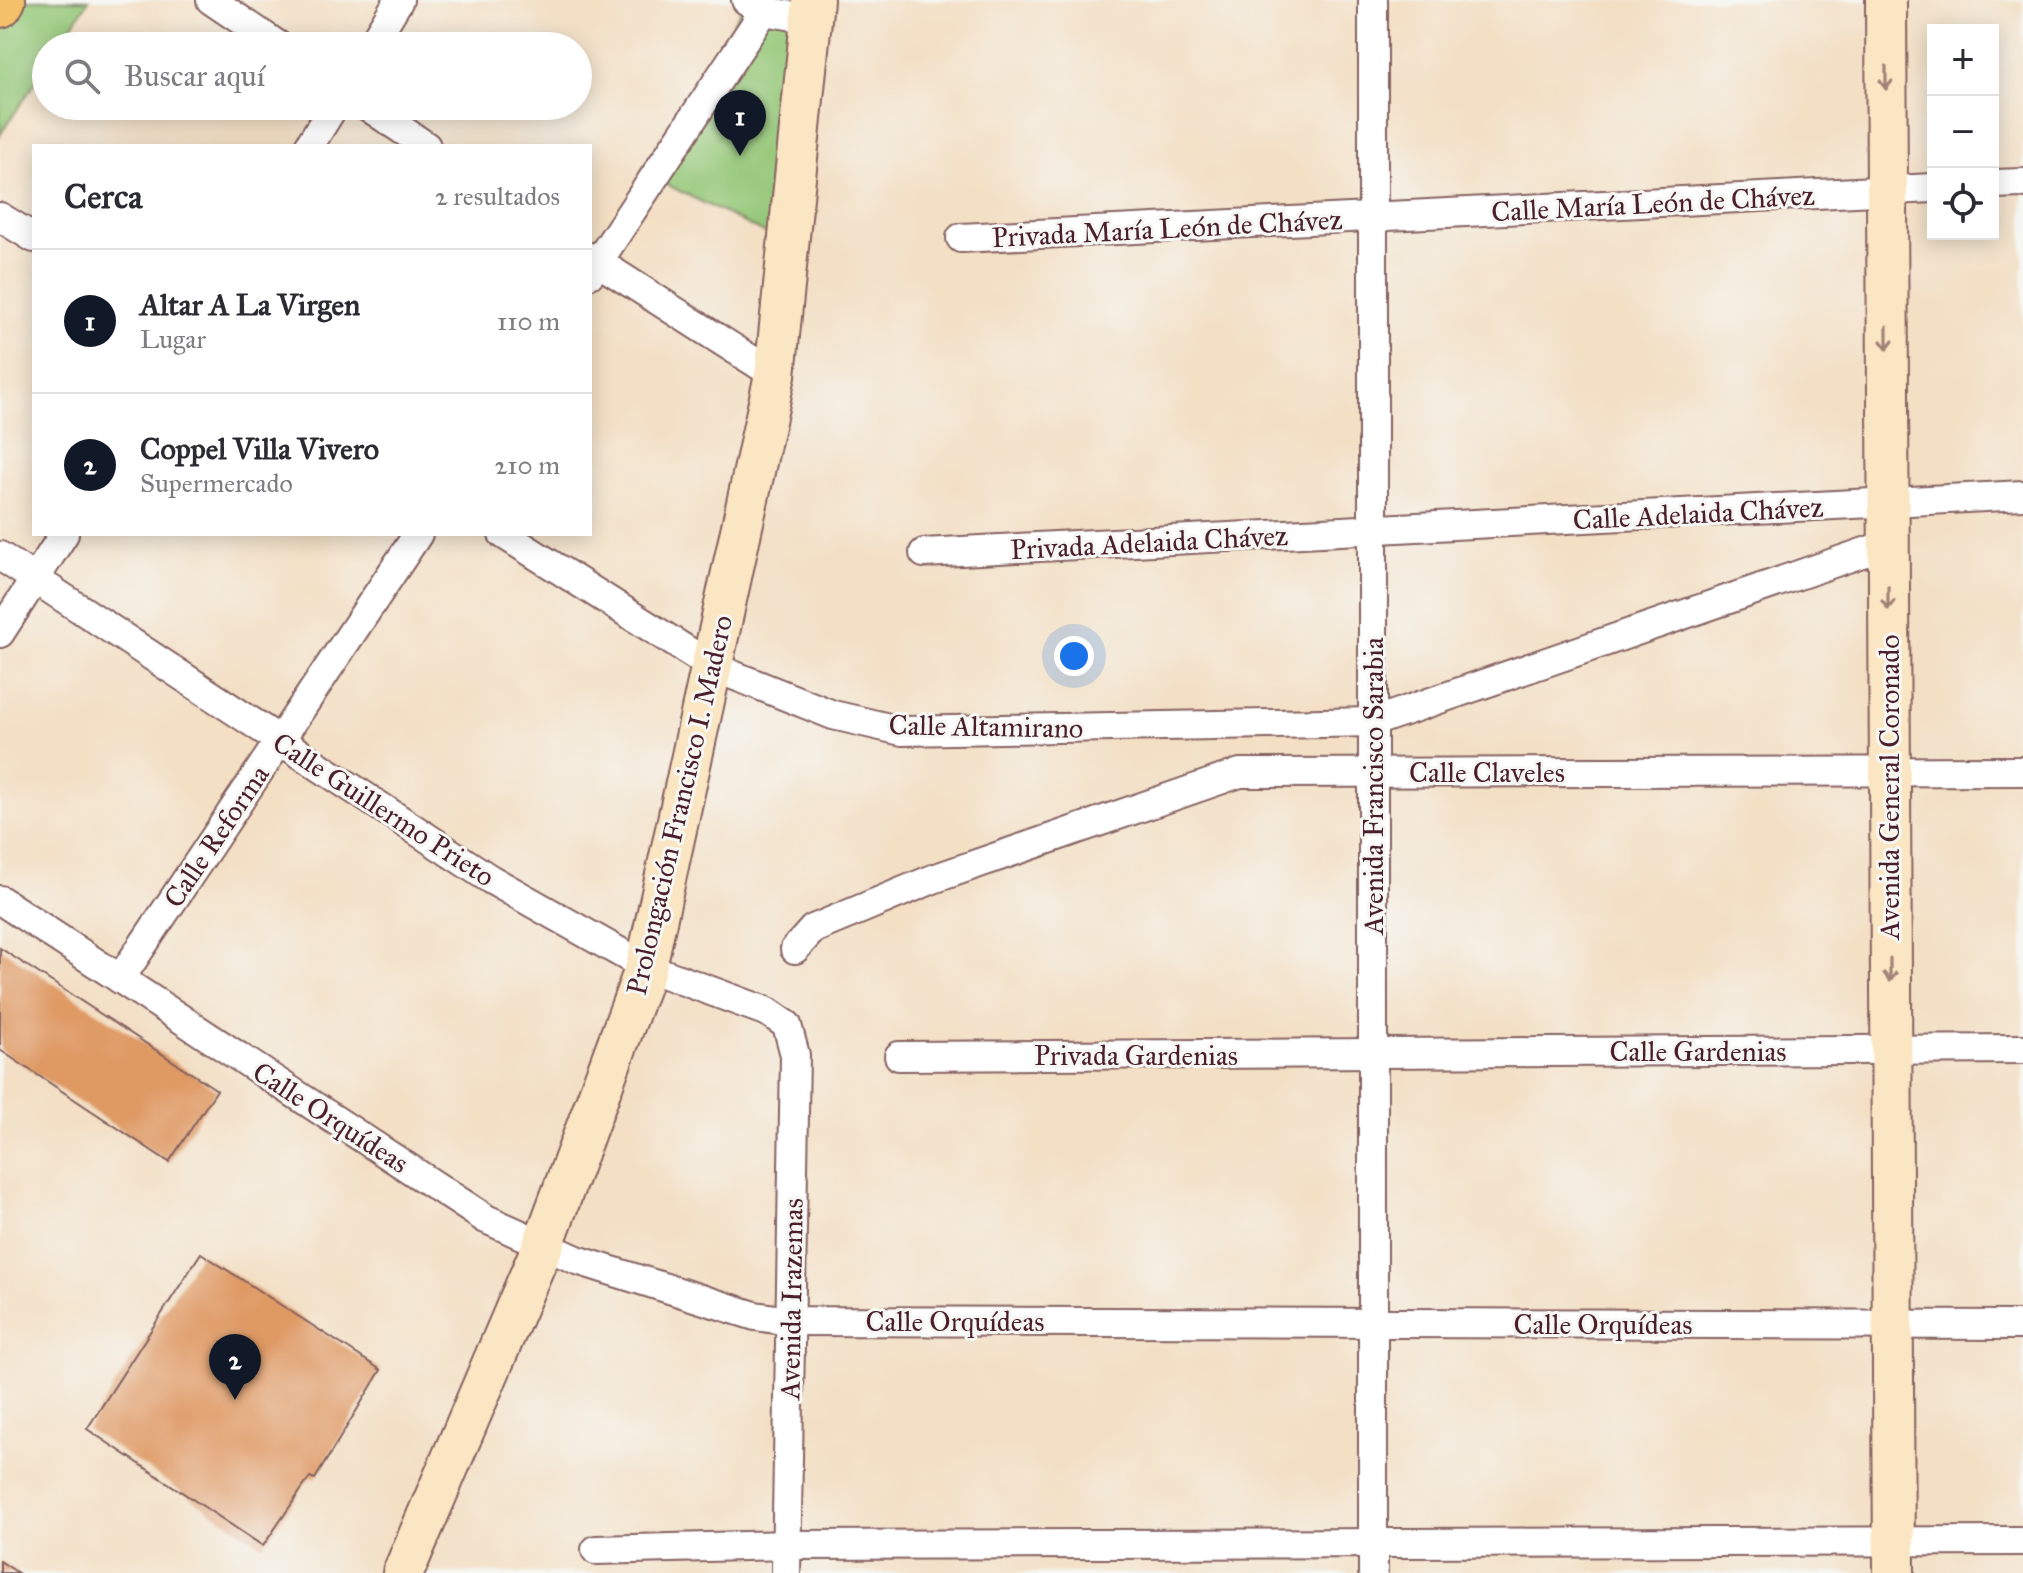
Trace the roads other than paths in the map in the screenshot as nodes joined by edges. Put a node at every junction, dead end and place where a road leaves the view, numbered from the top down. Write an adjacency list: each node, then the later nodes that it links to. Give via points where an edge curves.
1 (211, 0): 7 (street)
2 (399, 0): 8 (street)
3 (1373, 0): 18 (street, Avenida Francisco Sarabia)
4 (1886, 0): 16 (main road, Avenida General Coronado, one-way to 16)
5 (755, 6): 6 (street); 21 (street)
6 (812, 10): 22 (main road, Prolongación Francisco I. Madero)
7 (258, 32)
8 (380, 32)
9 (325, 120): 11 (street)
10 (388, 120): 12 (street)
11 (310, 144)
12 (423, 144)
13 (2023, 183): 14 (street)
14 (1999, 184)
15 (1927, 188): 16 (street, Calle María León de Chávez)
16 (1887, 190): 18 (street, Calle María León de Chávez); 24 (main road, Avenida General Coronado, one-way to 24)
17 (0, 217): 19 (street)
18 (1373, 218): 20 (street, Privada María León de Chávez); 25 (street, Avenida Francisco Sarabia)
19 (32, 237)
20 (961, 238)
21 (593, 264): 22 (street)
22 (775, 375): 34 (main road, Prolongación Francisco I. Madero)
23 (2023, 495): 24 (street, Calle Adelaida Chávez)
24 (1887, 503): 25 (street, Calle Adelaida Chávez); 29 (main road, Avenida General Coronado)
25 (1373, 530): 30 (street, Privada Adelaida Chávez); 35 (street, Avenida Francisco Sarabia)
26 (63, 536): 32 (street)
27 (417, 536): 36 (street, Calle Reforma)
28 (506, 536): 34 (street, Calle Altamirano)
29 (1888, 544): 35 (street); 37 (main road, Avenida General Coronado, one-way to 37)
30 (924, 553)
31 (0, 556): 32 (street, Calle Guillermo Prieto)
32 (35, 579): 33 (street); 36 (street, Calle Guillermo Prieto)
33 (0, 633)
34 (713, 667): 35 (street, Calle Altamirano, via 833,715 902,731); 42 (main road, Prolongación Francisco I. Madero)
35 (1373, 722): 39 (street, Avenida Francisco Sarabia)
36 (280, 741): 42 (street, Calle Guillermo Prieto, via 490,879); 43 (street, Calle Reforma)
37 (1889, 771): 38 (street, Calle Claveles); 39 (street, Calle Claveles); 46 (main road, Avenida General Coronado, one-way to 46)
38 (2023, 771)
39 (1373, 773): 41 (street, Calle Claveles, via 1240,773 933,879 813,929); 47 (street, Avenida Francisco Sarabia)
40 (0, 900): 43 (street, Calle Orquídeas)
41 (795, 949)
42 (646, 967): 44 (street, Calle Guillermo Prieto, via 768,1012); 49 (main road, Prolongación Francisco I. Madero)
43 (120, 979): 49 (street, Calle Orquídeas, via 486,1219)
44 (787, 1025): 50 (street, Avenida Irazemas, via 795,1055)
45 (2023, 1049): 46 (street, Calle Gardenias)
46 (1891, 1050): 47 (street, Calle Gardenias); 52 (main road, Avenida General Coronado)
47 (1374, 1053): 48 (street, Privada Gardenias); 51 (street, Avenida Francisco Sarabia)
48 (899, 1056)
49 (543, 1245): 50 (street, Calle Orquídeas, via 755,1316); 59 (main road, Prolongación Francisco I. Madero)
50 (790, 1321): 51 (street, Calle Orquídeas); 58 (street, Avenida Irazemas)
51 (1373, 1323): 52 (street, Calle Orquídeas); 55 (street, Avenida Francisco Sarabia)
52 (1893, 1325): 53 (street, Calle Orquídeas); 57 (main road, Avenida General Coronado)
53 (2023, 1325)
54 (2023, 1541): 57 (street)
55 (1373, 1543): 57 (street); 58 (street); 60 (street, Avenida Francisco Sarabia)
56 (596, 1550): 58 (street)
57 (1894, 1557)
58 (786, 1559)
59 (403, 1573)
60 (1373, 1573)

